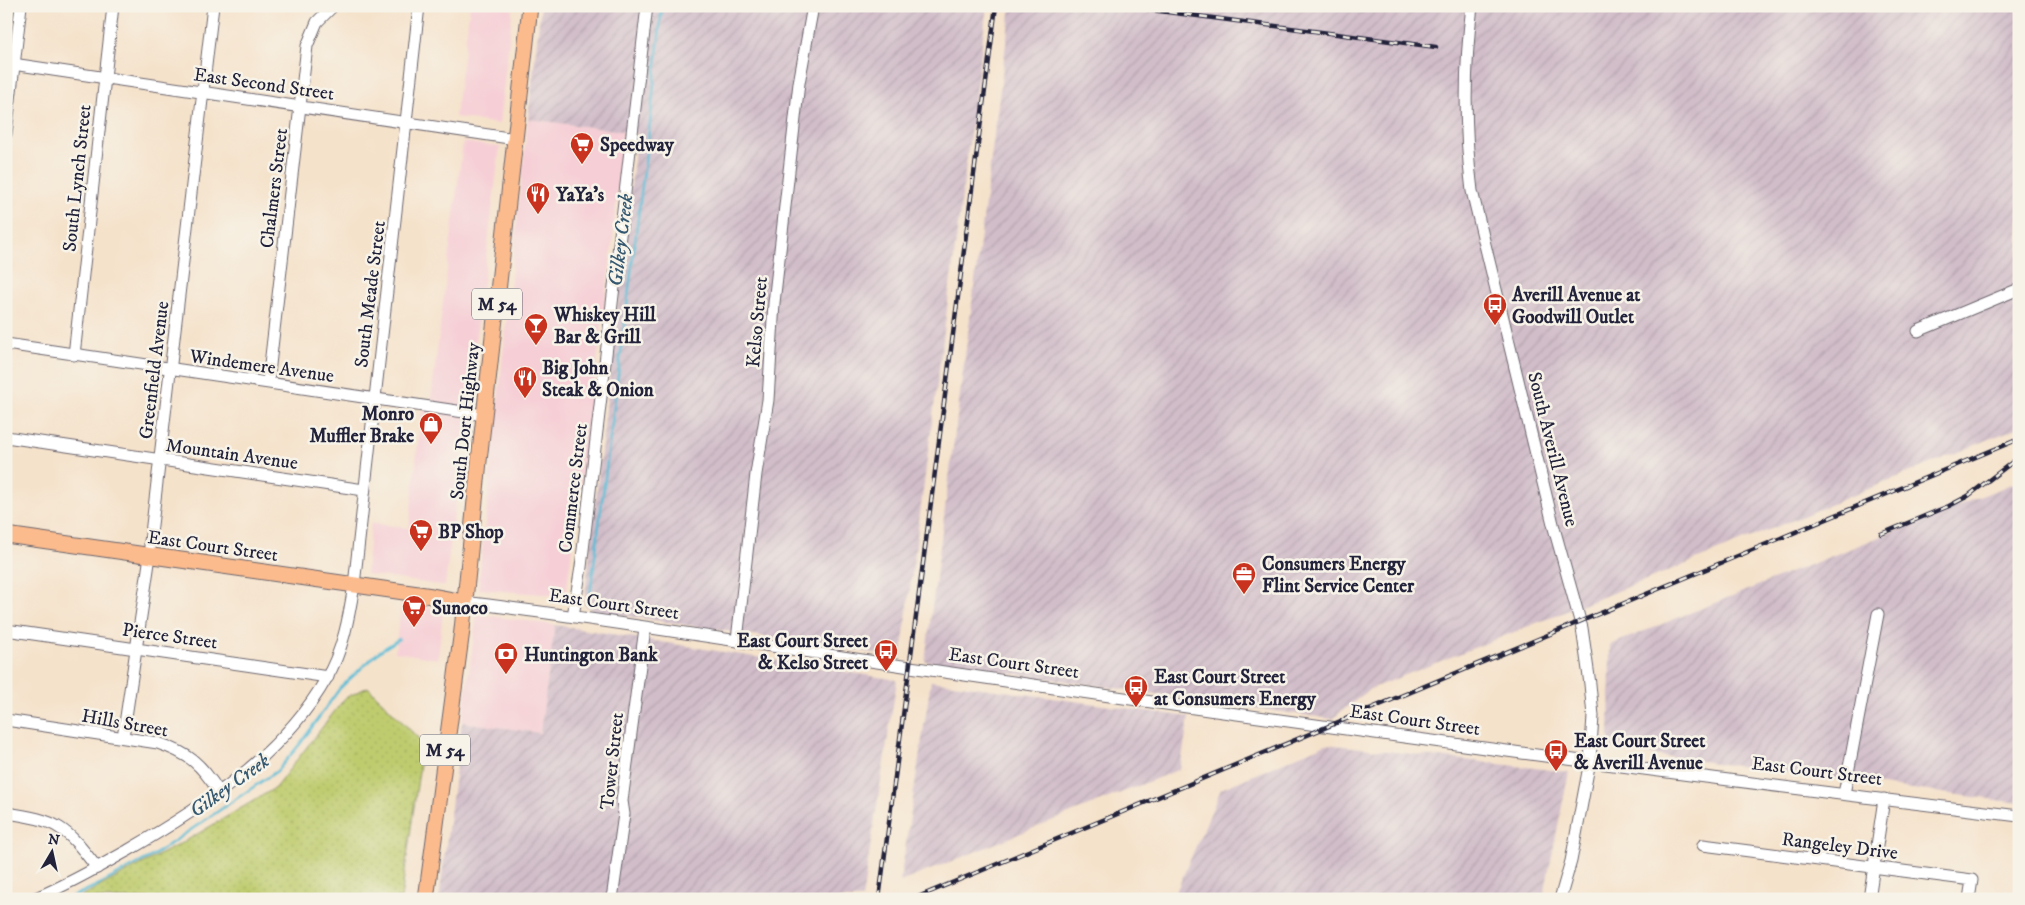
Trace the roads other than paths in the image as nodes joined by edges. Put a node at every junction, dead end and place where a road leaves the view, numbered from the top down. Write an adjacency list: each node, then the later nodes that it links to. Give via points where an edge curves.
1 (21, 6): 10 (street)
2 (113, 6): 11 (street, South Lynch Street)
3 (213, 6): 12 (street, Greenfield Avenue)
4 (333, 6): 13 (street, Chalmers Street, via 318,22 307,46)
5 (419, 6): 14 (street, South Meade Street)
6 (530, 6): 16 (main road, South Dort Highway / M 54)
7 (647, 6): 33 (street, Commerce Street)
8 (813, 6): 36 (street, Kelso Street, via 799,83 774,303 768,400)
9 (1472, 6): 41 (street, South Averill Avenue, via 1465,108 1472,191 1554,528 1582,628 1592,701)
10 (10, 63): 11 (street, East Second Street); 15 (street)
11 (104, 78): 12 (street, East Second Street); 20 (street, South Lynch Street)
12 (202, 92): 13 (street, East Second Street); 21 (street, Greenfield Avenue)
13 (299, 106): 14 (street, East Second Street); 22 (street, Chalmers Street)
14 (406, 122): 16 (street, East Second Street); 23 (street, South Meade Street)
15 (6, 134)
16 (516, 139): 24 (main road, South Dort Highway / M 54)
17 (2019, 289): 18 (street)
18 (1918, 331)
19 (6, 344): 20 (street, Windemere Avenue)
20 (74, 354): 21 (street, Windemere Avenue)
21 (171, 369): 22 (street, Windemere Avenue); 26 (street, Greenfield Avenue)
22 (268, 382): 23 (street, Windemere Avenue)
23 (375, 399): 24 (street, Windemere Avenue); 27 (street, South Meade Street)
24 (484, 415): 31 (main road, South Dort Highway / M 54)
25 (6, 437): 26 (street, Mountain Avenue)
26 (160, 460): 27 (street, Mountain Avenue); 29 (street, Greenfield Avenue)
27 (364, 490): 30 (street, South Meade Street)
28 (6, 535): 29 (main road, East Court Street)
29 (150, 556): 30 (main road, East Court Street); 37 (street, Greenfield Avenue)
30 (354, 585): 31 (main road, East Court Street); 38 (street, South Meade Street, via 344,638)
31 (464, 602): 33 (street, East Court Street); 51 (main road, South Dort Highway / M 54)
32 (1878, 614): 43 (street)
33 (573, 616): 34 (street, East Court Street)
34 (645, 628): 36 (street, East Court Street); 52 (street, Tower Street)
35 (6, 630): 37 (street, Pierce Street)
36 (737, 640): 41 (street, East Court Street, via 914,668)
37 (137, 648): 38 (street, Pierce Street); 40 (street, Greenfield Avenue)
38 (328, 677): 42 (street, South Meade Street, via 312,702 272,749)
39 (6, 720): 40 (street, Hills Street)
40 (123, 737): 42 (street, Hills Street, via 158,743 180,751 206,771)
41 (1590, 762): 43 (street, East Court Street); 53 (street, South Averill Avenue, via 1571,861)
42 (220, 792): 49 (street, South Meade Street, via 164,830)
43 (1844, 794): 44 (street, East Court Street)
44 (1884, 799): 46 (street, East Court Street); 48 (street)
45 (6, 813): 49 (street, via 32,816 57,825 80,844)
46 (2019, 816)
47 (1703, 845): 48 (street, Rangeley Drive)
48 (1873, 867): 54 (street); 55 (street, Rangeley Drive, via 1972,880)
49 (97, 868): 50 (street, South Meade Street)
50 (33, 899)
51 (426, 899)
52 (612, 899)
53 (1560, 899)
54 (1870, 899)
55 (1969, 899)

